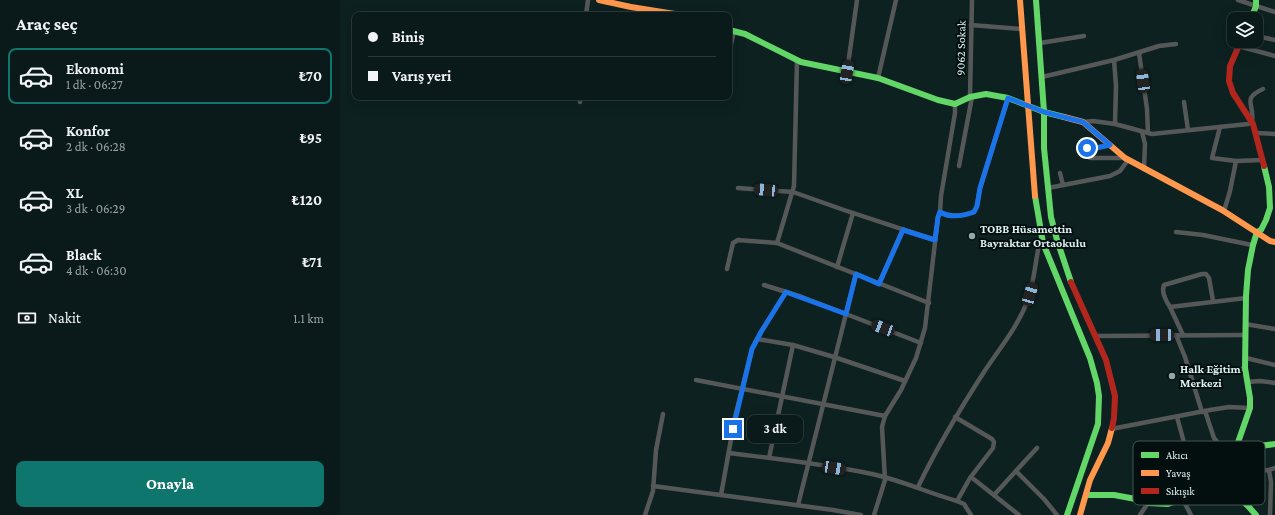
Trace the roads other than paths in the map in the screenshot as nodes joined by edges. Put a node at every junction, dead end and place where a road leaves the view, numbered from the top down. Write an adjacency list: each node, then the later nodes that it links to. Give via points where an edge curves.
1 (588, 0): 10 (street)
2 (599, 0): 11 (main road)
3 (857, 0): 27 (street)
4 (896, 0): 28 (street)
5 (972, 0): 13 (street, 9062 Sokak)
6 (1020, 0): 14 (main road)
7 (1036, 0): 19 (main road)
8 (1238, 0): 9 (street)
9 (1256, 3): 12 (street)
10 (586, 12)
11 (663, 12)
12 (1275, 12)
13 (971, 25): 14 (street); 31 (street, 9062 Sokak)
14 (1022, 28): 35 (main road)
15 (732, 30): 25 (main road)
16 (1084, 36): 19 (street)
17 (1263, 37): 18 (street)
18 (1275, 40)
19 (1040, 43): 29 (main road)
20 (1176, 44): 23 (street, via 1159,46)
21 (1238, 48): 38 (main road, via 1229,71 1229,80 1236,99)
22 (1251, 48): 24 (street)
23 (1139, 53): 26 (street); 43 (street)
24 (1275, 56)
25 (797, 60): 27 (main road); 58 (street)
26 (1114, 60): 29 (street); 39 (street)
27 (847, 72): 28 (main road)
28 (878, 78): 34 (main road)
29 (1042, 78): 36 (main road)
30 (1263, 89): 38 (street, via 1253,93 1250,98)
31 (971, 97): 32 (main road, via 986,94); 34 (main road); 52 (street, 9062 Sokak)
32 (1008, 98): 35 (main road); 60 (street, via 974,212 954,216)
33 (1184, 102): 41 (street)
34 (955, 104): 60 (street)
35 (1028, 105): 36 (main road); 65 (main road, via 1036,207)
36 (1044, 112): 37 (main road); 57 (main road)
37 (1083, 122): 39 (street); 46 (main road)
38 (1252, 122): 40 (street); 44 (main road)
39 (1115, 124): 42 (street)
40 (1220, 128): 41 (street); 50 (street, via 1212,158)
41 (1188, 130): 43 (street)
42 (1142, 132): 43 (street); 53 (street, via 1145,144)
43 (1148, 133)
44 (1257, 134): 45 (street); 51 (main road)
45 (1275, 134)
46 (1110, 145): 47 (street, via 1096,148); 49 (main road)
47 (1078, 147)
48 (1090, 158): 49 (street)
49 (1127, 159): 53 (main road); 55 (street, via 1120,171 1110,176)
50 (1236, 160): 51 (street); 59 (street)
51 (1262, 160): 64 (main road, via 1270,192 1265,226)
52 (959, 166)
53 (1144, 169): 59 (main road)
54 (1060, 173): 55 (street)
55 (1064, 185): 57 (street)
56 (738, 188): 58 (street)
57 (1048, 188): 86 (main road, via 1056,240)
58 (793, 192): 61 (street); 67 (street)
59 (1224, 211): 64 (main road)
60 (940, 212): 66 (street)
61 (853, 213): 62 (street); 70 (street)
62 (903, 230): 66 (street); 73 (street)
63 (1176, 232): 69 (street)
64 (1257, 232): 68 (main road); 69 (main road)
65 (1042, 237): 106 (street, via 1032,285 1016,326); 143 (main road, via 1054,273 1090,357 1100,398 1098,424)
66 (935, 240): 78 (street)
67 (777, 242): 70 (street); 71 (street, via 738,240 733,243)
68 (1275, 242)
69 (1252, 245): 76 (main road)
70 (837, 267): 72 (street)
71 (727, 269)
72 (856, 274): 73 (street); 80 (street)
73 (879, 284): 78 (street)
74 (764, 285): 75 (street)
75 (786, 292): 80 (street); 87 (street)
76 (1246, 298): 77 (street); 81 (main road)
77 (1213, 301): 79 (street); 79 (street, via 1209,278 1202,274 1164,285 1162,288)
78 (929, 303): 88 (street)
79 (1170, 308): 84 (street)
80 (846, 314): 88 (street); 90 (street)
81 (1246, 324): 82 (street); 85 (main road)
82 (1275, 330)
83 (1176, 335): 84 (street); 86 (street); 94 (street)
84 (1183, 335): 85 (street)
85 (1246, 335): 91 (main road)
86 (1094, 336): 108 (main road, via 1106,360 1115,396)
87 (757, 339): 89 (street); 99 (street)
88 (921, 343): 96 (street)
89 (793, 345): 90 (street); 100 (street)
90 (834, 357): 96 (street); 101 (street)
91 (1246, 358): 92 (street); 93 (main road)
92 (1275, 365)
93 (1245, 369): 94 (street); 97 (main road)
94 (1189, 370): 103 (street)
95 (696, 380): 99 (street)
96 (905, 381): 105 (street)
97 (1247, 382): 98 (street, via 1260,380); 102 (main road)
98 (1275, 383)
99 (742, 389): 100 (street); 115 (street)
100 (781, 396): 101 (street); 116 (street)
101 (823, 403): 105 (street); 117 (street)
102 (1250, 408): 103 (street, via 1229,407); 111 (main road)
103 (1204, 412): 107 (street); 110 (street)
104 (663, 414): 124 (street)
105 (885, 416): 123 (street, via 882,434)
106 (955, 417): 122 (street, via 994,442 993,448); 125 (street)
107 (1177, 417): 108 (street); 109 (street)
108 (1111, 429): 128 (main road, via 1108,443 1090,480)
109 (1184, 441)
110 (1216, 441)
111 (1237, 441)
112 (1275, 444): 113 (main road)
113 (1265, 446)
114 (1037, 448): 121 (street)
115 (729, 453): 116 (street); 126 (street)
116 (769, 458): 117 (street)
117 (808, 463): 123 (street); 134 (street)
118 (1275, 468): 120 (street)
119 (1265, 470): 120 (street)
120 (1269, 470): 147 (street)
121 (1016, 471): 127 (street); 142 (street, via 1044,498)
122 (971, 477): 127 (street); 130 (street)
123 (885, 478): 125 (street); 139 (street)
124 (653, 486): 126 (street); 137 (street)
125 (918, 487): 130 (street)
126 (721, 495): 134 (street)
127 (994, 495): 141 (street)
128 (1086, 495): 129 (main road, via 1114,495); 136 (main road)
129 (1133, 499)
130 (957, 501): 140 (street, via 964,504)
131 (1147, 505): 144 (street)
132 (1186, 505): 145 (street)
133 (1247, 505): 146 (main road)
134 (798, 506): 135 (street)
135 (833, 512): 138 (street)
136 (1082, 514)
137 (644, 515)
138 (861, 515)
139 (874, 515)
140 (971, 515)
141 (1019, 515)
142 (1057, 515)
143 (1067, 515)
144 (1140, 515)
145 (1191, 515)
146 (1256, 515)
147 (1270, 515)

